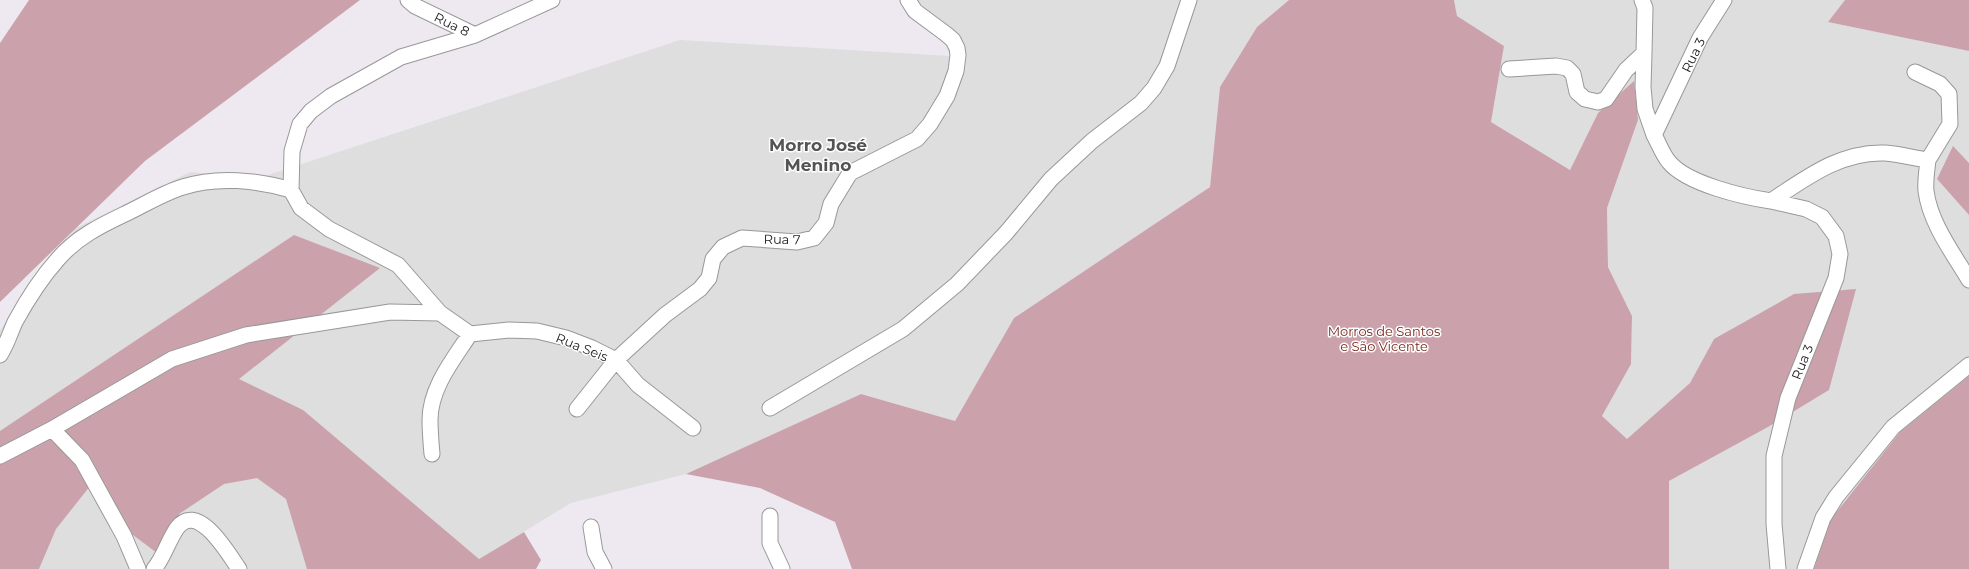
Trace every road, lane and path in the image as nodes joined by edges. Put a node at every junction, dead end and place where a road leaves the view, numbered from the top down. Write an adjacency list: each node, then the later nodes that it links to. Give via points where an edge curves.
1 (408, 0): 7 (street, Rua 8, via 415,6)
2 (552, 0): 7 (street)
3 (908, 0): 19 (street, Rua 7, via 915,11 953,40 957,48 956,71 947,96 930,124 917,139 850,173 831,204 826,223 814,238 798,242 742,238 723,247 713,259 709,278 700,289 665,315)
4 (1189, 0): 21 (street, via 1167,66 1154,88 1141,103 1092,141 1051,179 1006,233 957,284 903,329)
5 (1642, 0): 8 (street, via 1645,8)
6 (1724, 0): 11 (street, Rua 3, via 1700,38)
7 (475, 35): 13 (street, via 401,57 331,96 311,111 300,124 292,151)
8 (1644, 53): 9 (street, via 1626,70 1606,99 1598,102 1585,99 1577,92 1572,74 1567,68 1556,66); 11 (street, via 1645,109)
9 (1509, 69)
10 (1915, 72): 12 (street, via 1940,84 1949,94 1950,124)
11 (1654, 135): 14 (street, Rua 3, via 1669,162 1688,176 1731,193)
12 (1928, 160): 14 (street, via 1885,153 1851,157 1820,169); 15 (street, via 1926,190 1930,210)
13 (291, 190): 16 (street, via 301,208 329,228 398,265); 18 (street, via 276,185 214,180 182,187 90,231 73,243 57,260 32,294)
14 (1771, 201): 34 (street, Rua 3, via 1806,209 1822,217 1836,236 1840,254 1836,278 1788,398 1774,456 1774,524)
15 (1969, 280)
16 (440, 313): 17 (street); 24 (street, via 390,312 246,334 172,359)
17 (470, 334): 19 (street, Rua Seis, via 508,330 537,331 566,338); 25 (street, via 443,376 433,398 430,419)
18 (0, 355)
19 (616, 360): 22 (street, Rua 7); 23 (street, Rua Seis, via 638,385)
20 (1969, 365): 35 (street, via 1893,427 1836,497 1823,518)
21 (770, 408)
22 (577, 409)
23 (693, 428)
24 (52, 429): 26 (street); 29 (street, via 82,460 124,536)
25 (432, 454)
26 (0, 456)
27 (770, 516): 33 (street, via 770,543)
28 (591, 527): 32 (street, via 595,552)
29 (138, 569)
30 (154, 569): 31 (street, via 178,528 185,521 191,520 207,527)
31 (239, 569)
32 (604, 569)
33 (782, 569)
34 (1778, 569)
35 (1805, 569)

